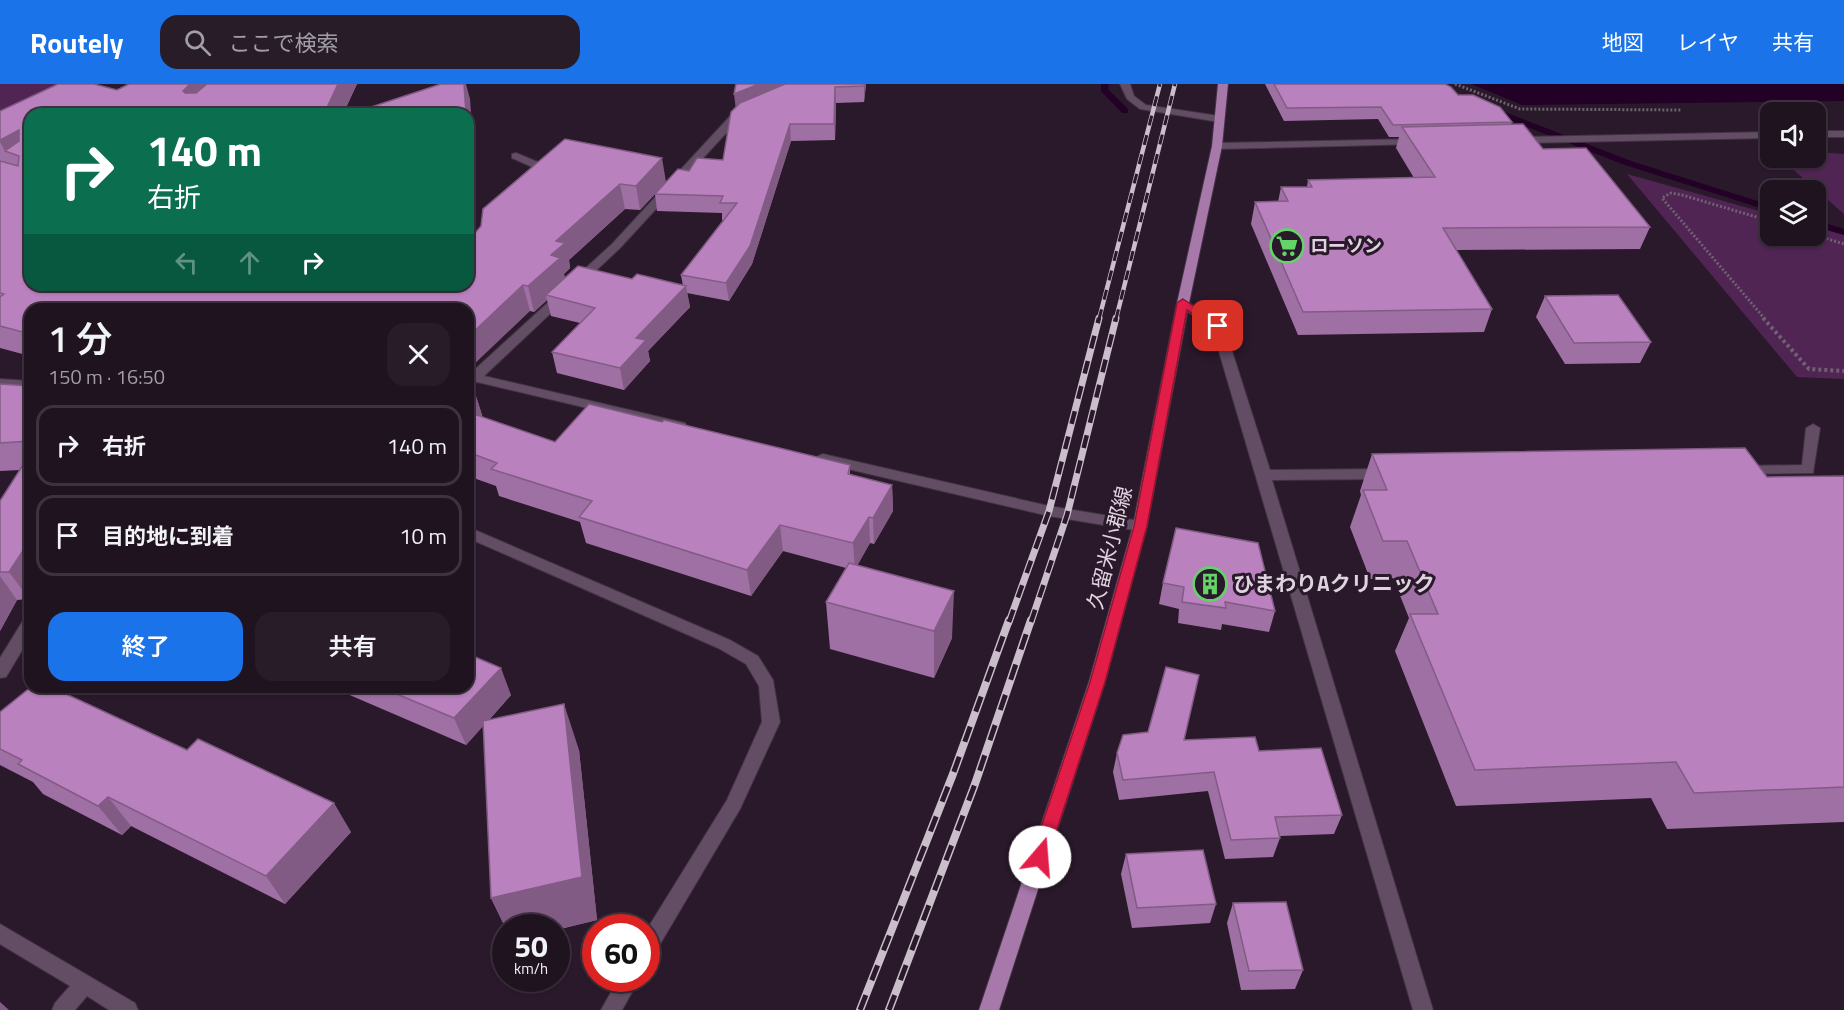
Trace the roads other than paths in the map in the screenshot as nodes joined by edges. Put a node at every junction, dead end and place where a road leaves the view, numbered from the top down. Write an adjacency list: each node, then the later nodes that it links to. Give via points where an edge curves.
1 (1125, 84): 4 (street, via 1130,97 1143,107)
2 (1223, 84): 4 (main road, 久留米小郡線)
3 (755, 108): 14 (street, via 736,117 616,246)
4 (1220, 119): 10 (main road, 久留米小郡線)
5 (1826, 134): 6 (street)
6 (1844, 134)
7 (1760, 135): 8 (street)
8 (1511, 140)
9 (1429, 142): 10 (street)
10 (1217, 147): 13 (main road, 久留米小郡線)
11 (516, 156): 12 (street, via 546,169)
12 (532, 184)
13 (1183, 303): 23 (street, via 1218,326); 24 (main road, 久留米小郡線)
14 (474, 375)
15 (474, 380): 19 (street)
16 (0, 383): 17 (street)
17 (24, 385)
18 (1814, 428): 21 (street, via 1808,470)
19 (692, 429)
20 (807, 455): 24 (street, via 1049,512)
21 (1725, 471)
22 (1406, 473): 23 (street)
23 (1264, 475): 36 (street)
24 (1140, 526): 35 (main road, 久留米小郡線, via 1097,682)
25 (474, 535): 28 (street, via 724,644 752,660 767,685 771,722 738,794)
26 (24, 633): 27 (street)
27 (0, 672)
28 (660, 926)
29 (0, 933): 30 (street)
30 (84, 985): 32 (street); 33 (street)
31 (622, 992): 34 (street)
32 (62, 1010)
33 (128, 1010)
34 (611, 1010)
35 (990, 1010)
36 (1423, 1010)

